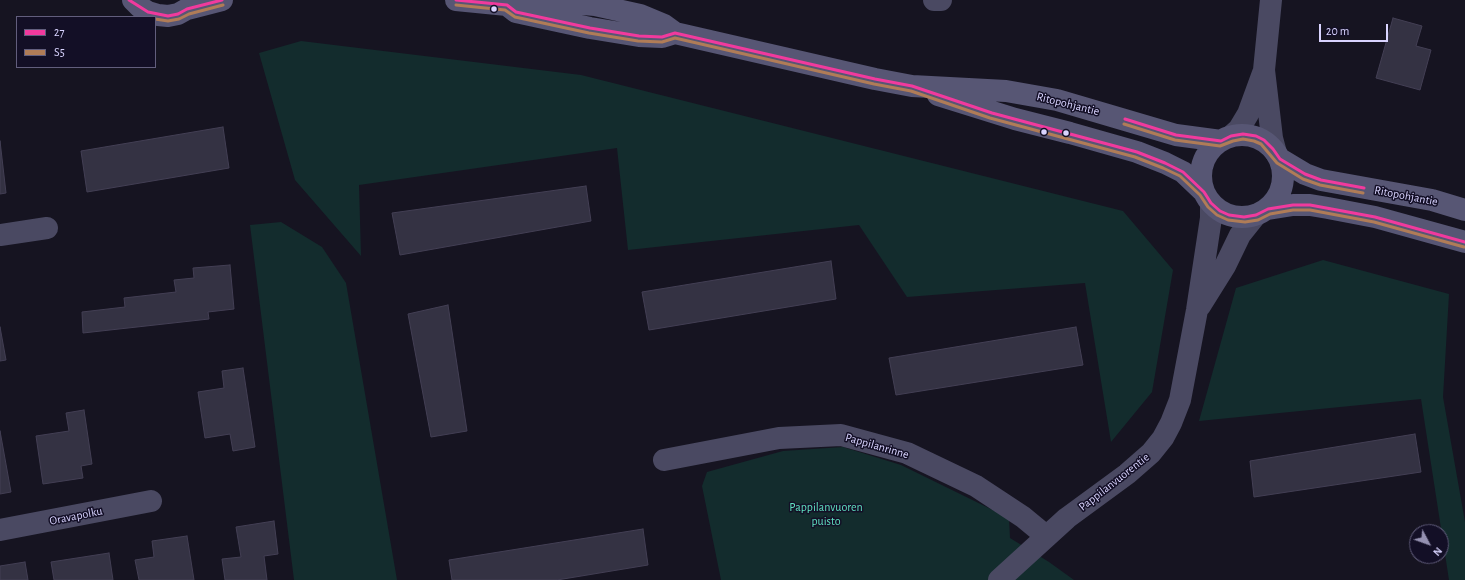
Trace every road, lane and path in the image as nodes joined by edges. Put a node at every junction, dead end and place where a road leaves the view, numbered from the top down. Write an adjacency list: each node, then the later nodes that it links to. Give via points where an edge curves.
1 (222, 0): 9 (main road)
2 (456, 0): 8 (main road, Ritopohjantie)
3 (539, 0): 10 (main road, Ritopohjantie, via 595,4 640,15 664,25)
4 (934, 0): 5 (street)
5 (941, 0)
6 (1271, 0): 11 (street)
7 (134, 2): 9 (main road, via 148,12 168,16 178,14)
8 (513, 2): 10 (main road, Ritopohjantie, via 516,12 597,30 662,37)
9 (192, 5)
10 (675, 33): 12 (main road, Ritopohjantie)
11 (1264, 70): 13 (street, via 1248,114 1239,129); 14 (street, via 1272,138)
12 (912, 86): 13 (main road, Ritopohjantie, via 1006,91 1057,100 1176,135); 15 (main road, Ritopohjantie, via 1007,117 1137,152 1183,172)
13 (1226, 139): 14 (main road, via 1243,134 1256,136 1264,140); 15 (main road, via 1212,147 1202,167 1201,179)
14 (1278, 156): 16 (main road, Ritopohjantie, via 1305,174 1321,180 1418,198); 17 (main road, via 1284,167 1282,188 1277,199)
15 (1207, 197): 17 (main road, via 1220,211 1229,215 1244,217); 21 (street, Pappilanvuorentie, via 1211,218)
16 (1465, 210)
17 (1262, 212): 20 (main road, via 1293,205 1328,208 1375,217); 21 (street, Pappilanvuorentie, via 1240,235 1225,266)
18 (47, 228): 19 (street)
19 (0, 235)
20 (1465, 242)
21 (1197, 310): 25 (street, Pappilanvuorentie, via 1180,400 1163,438 1127,474)
22 (664, 460): 25 (street, Pappilanrinne, via 779,438 841,435 907,453 976,486)
23 (151, 501): 24 (street, Oravapolku)
24 (0, 530)
25 (1046, 536): 26 (street, Pappilanvuorentie)
26 (999, 580)

